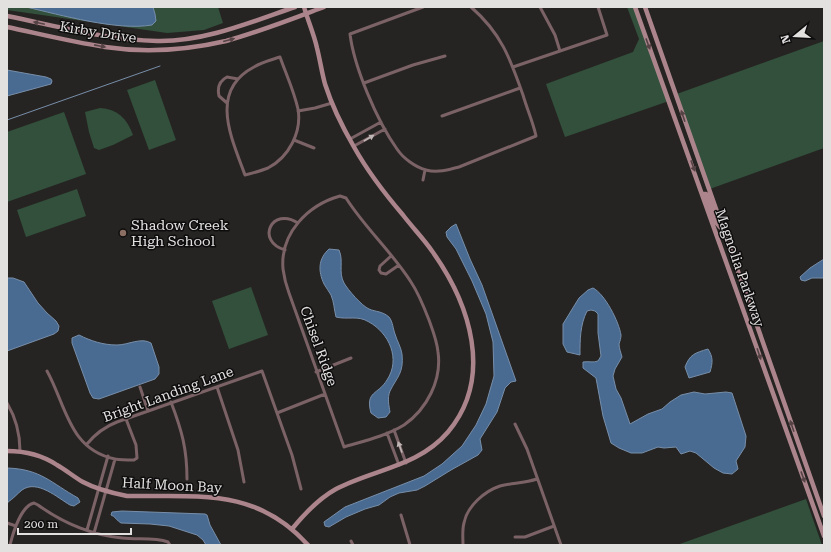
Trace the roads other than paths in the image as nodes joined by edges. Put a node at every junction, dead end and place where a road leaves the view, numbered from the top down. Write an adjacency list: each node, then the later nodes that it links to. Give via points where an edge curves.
1 (295, 7): 15 (main road, Kirby Drive, via 248,24)
2 (304, 7): 11 (main road)
3 (324, 7): 11 (main road, Kirby Drive)
4 (423, 7): 21 (street, via 350,34 355,61)
5 (470, 7): 19 (street, via 480,15 498,38)
6 (540, 7): 17 (street)
7 (598, 7): 17 (street, via 607,35)
8 (635, 7): 35 (main road, Magnolia Parkway, one-way to 35)
9 (642, 7): 14 (main road, via 651,35)
10 (645, 7): 14 (main road, Magnolia Parkway)
11 (306, 14): 16 (main road, Kirby Drive, one-way to 11, via 226,41); 24 (main road)
12 (7, 16): 15 (main road, Kirby Drive, one-way to 12, via 114,38)
13 (7, 27): 16 (main road, Kirby Drive, one-way to 16, via 106,47)
14 (655, 39): 37 (main road, Magnolia Parkway, one-way to 14)
15 (174, 40): 16 (main road)
16 (175, 49)
17 (560, 50): 19 (street)
18 (445, 56): 21 (street)
19 (513, 67): 22 (street)
20 (238, 79): 23 (street); 23 (street, via 227,77 219,84 219,96); 25 (street, via 255,66 280,57)
21 (364, 84): 27 (street)
22 (520, 88): 26 (street); 33 (street, via 536,136 447,171)
23 (227, 103): 30 (street, via 228,123 245,175 278,162)
24 (332, 103): 25 (street); 29 (main road)
25 (298, 112): 30 (street, via 298,127)
26 (442, 116)
27 (381, 122): 28 (street); 29 (street)
28 (385, 129): 31 (street, one-way to 28); 33 (street, via 404,157)
29 (350, 139): 31 (main road)
30 (294, 140): 32 (street)
31 (354, 146): 60 (main road, via 377,182 432,250 444,269 454,288 472,339 473,375 464,406 454,424 439,441)
32 (314, 148)
33 (426, 170): 34 (street)
34 (424, 180)
35 (703, 194): 37 (main road, via 706,194 716,222); 76 (main road, Magnolia Parkway, one-way to 76)
36 (298, 222): 38 (street, Chisel Ridge, via 292,230); 38 (street, via 287,217 271,225 271,242); 39 (street, Chisel Ridge, via 316,205 327,199 340,196 346,198)
37 (724, 232): 69 (main road, Magnolia Parkway, one-way to 37)
38 (285, 250): 43 (street, Chisel Ridge, via 285,280)
39 (391, 256): 40 (street); 40 (street, via 380,266 381,273 386,274)
40 (399, 265): 53 (street, via 416,290 427,313 436,341 439,362 436,380 427,401 414,417)
41 (351, 358): 43 (street)
42 (47, 371): 55 (street, via 68,421)
43 (316, 372): 46 (street, Chisel Ridge)
44 (140, 387): 49 (street)
45 (217, 387): 47 (street, Bright Landing Lane); 50 (street, Bright Landing Lane, via 262,371); 64 (street, via 238,450)
46 (325, 394): 50 (street); 54 (street, Chisel Ridge, via 344,447)
47 (171, 402): 49 (street, Bright Landing Lane); 63 (street, via 186,451)
48 (7, 403): 57 (street, via 15,417)
49 (148, 410): 51 (street, Bright Landing Lane)
50 (277, 413): 66 (street)
51 (126, 419): 55 (street, Bright Landing Lane, via 103,429); 59 (street, via 136,445 137,458)
52 (515, 424): 62 (street, via 527,448)
53 (394, 430): 54 (street); 60 (street, one-way to 53)
54 (387, 433): 61 (street)
55 (87, 444): 58 (street)
56 (7, 451): 57 (main road, Half Moon Bay)
57 (20, 451): 65 (main road, Half Moon Bay, via 55,463 82,482)
58 (108, 456): 59 (street); 65 (street)
59 (115, 459): 67 (street)
60 (406, 463): 61 (main road)
61 (399, 465): 73 (main road, via 331,492 311,507)
62 (537, 478): 72 (street); 82 (street, via 495,488 479,499 466,514)
63 (187, 479)
64 (244, 482)
65 (99, 488): 67 (main road, Half Moon Bay); 74 (street)
66 (301, 489)
67 (106, 490): 73 (main road, Half Moon Bay, via 127,496 211,497 236,501 268,512); 75 (street)
68 (401, 515): 81 (street)
69 (824, 516)
70 (7, 523): 71 (street)
71 (16, 526): 74 (street, via 26,506 36,503 60,519); 79 (street)
72 (554, 526): 77 (street, via 525,537); 83 (street)
73 (292, 528): 80 (main road, Half Moon Bay)
74 (87, 530): 75 (street)
75 (94, 533): 78 (street, via 122,538 160,540)
76 (824, 536)
77 (515, 537)
78 (169, 544)
79 (10, 545)
80 (308, 545)
81 (410, 545)
82 (463, 545)
83 (561, 545)

